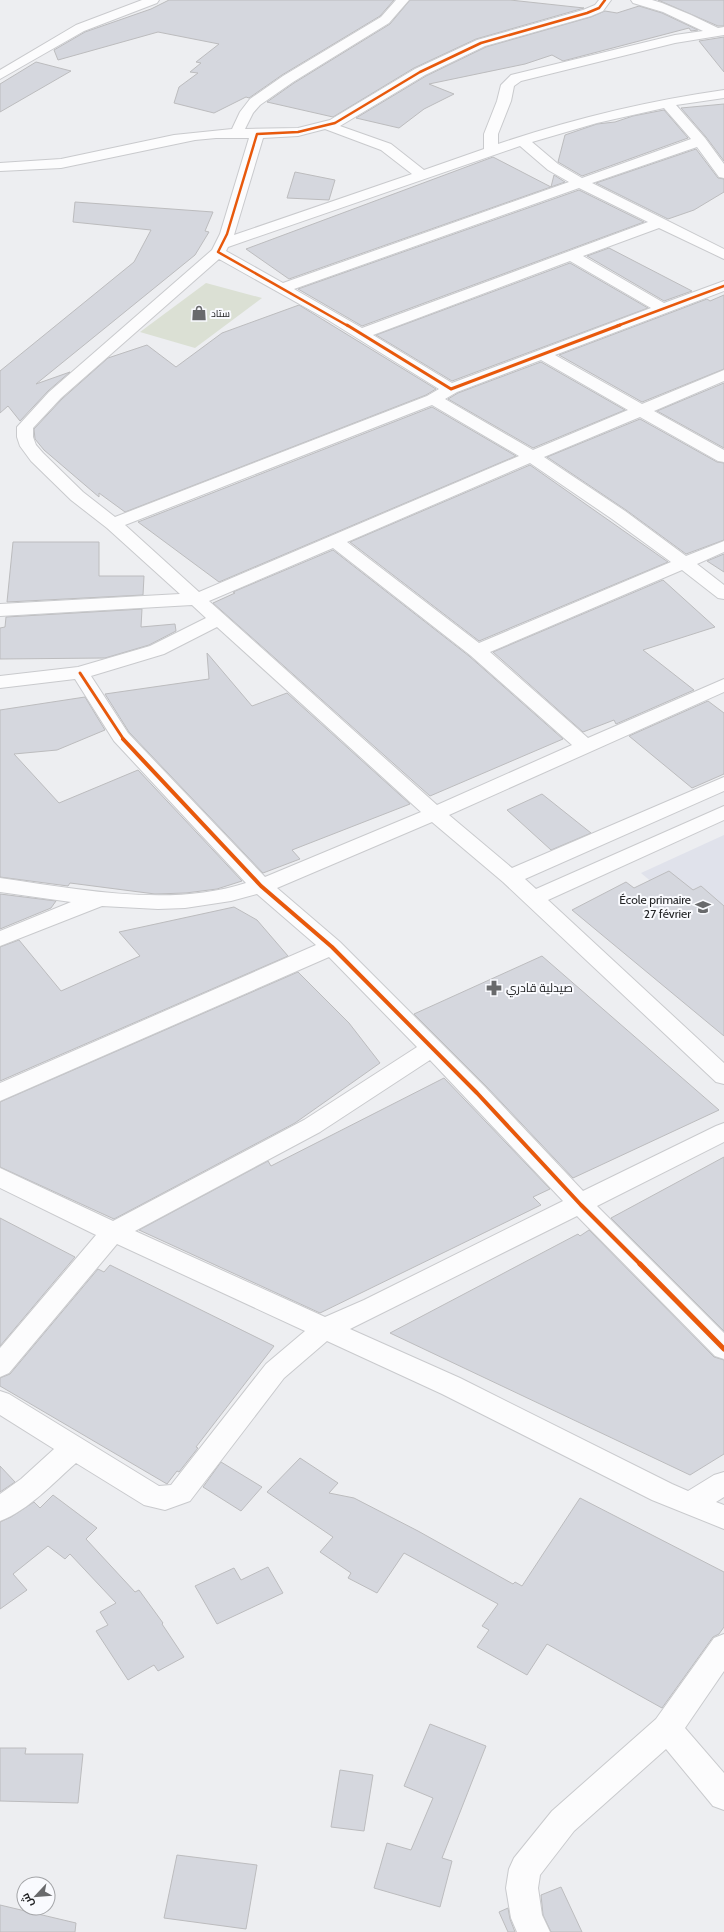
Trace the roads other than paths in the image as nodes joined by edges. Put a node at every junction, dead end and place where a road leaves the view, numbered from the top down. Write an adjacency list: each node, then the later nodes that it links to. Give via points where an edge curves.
1 (153, 0): 6 (street, via 61,37)
2 (403, 0): 10 (street, via 385,20 255,102)
3 (605, 0): 9 (street, via 599,8 587,13 481,43 420,72)
4 (637, 0): 5 (street)
5 (720, 31): 14 (street, via 675,39 516,78 508,85 491,134)
6 (0, 75)
7 (724, 94): 8 (street)
8 (668, 104): 12 (street, via 608,116); 13 (street)
9 (328, 126): 11 (street, via 298,132); 17 (street, via 386,147)
10 (237, 133): 11 (street); 15 (street, via 182,137 69,163)
11 (257, 134): 20 (street, via 227,234)
12 (522, 141): 14 (street); 18 (street, via 553,167)
13 (700, 141): 16 (street); 18 (street)
14 (491, 150): 17 (street)
15 (0, 166)
16 (724, 174)
17 (422, 175): 20 (street)
18 (581, 183): 19 (street); 24 (street)
19 (660, 224): 21 (street); 22 (street)
20 (220, 248): 24 (street); 34 (street, via 55,395 25,427 28,446 37,457 77,496)
21 (724, 254)
22 (572, 256): 25 (street); 26 (street)
23 (724, 286): 25 (street)
24 (282, 288): 26 (street)
25 (663, 309): 27 (street)
26 (360, 334): 29 (street)
27 (543, 356): 29 (street); 31 (street)
28 (724, 375): 31 (street)
29 (451, 390): 30 (street)
30 (433, 399): 32 (street); 34 (street)
31 (640, 410): 32 (street); 33 (street)
32 (530, 456): 35 (street); 37 (street)
33 (724, 457)
34 (113, 524): 39 (street)
35 (334, 540): 39 (street); 42 (street)
36 (724, 546): 37 (street)
37 (685, 563): 38 (street); 42 (street)
38 (724, 594)
39 (197, 599): 40 (street); 41 (street)
40 (0, 610)
41 (219, 618): 43 (street, via 157,650); 49 (street)
42 (477, 651): 46 (street)
43 (80, 673): 44 (street); 52 (street, via 121,737)
44 (0, 682)
45 (724, 685): 46 (street)
46 (585, 746): 49 (street)
47 (724, 783): 50 (street)
48 (724, 812): 54 (street)
49 (435, 814): 50 (street); 52 (street)
50 (510, 878): 54 (street)
51 (0, 885): 53 (street)
52 (261, 886): 53 (street, via 213,898 159,903); 56 (street)
53 (100, 898): 55 (street)
54 (532, 899): 58 (street)
55 (0, 939)
56 (332, 947): 57 (street); 59 (street)
57 (432, 1048): 62 (street); 63 (street, via 312,1126)
58 (724, 1076)
59 (0, 1093)
60 (724, 1132): 62 (street)
61 (0, 1177): 63 (street)
62 (581, 1205): 64 (street); 65 (street)
63 (113, 1232): 64 (street); 66 (street)
64 (324, 1329): 68 (street, via 275,1371 180,1493 165,1498 154,1497); 70 (street, via 451,1386 662,1492)
65 (724, 1349)
66 (0, 1366)
67 (0, 1402): 68 (street)
68 (74, 1448): 71 (street, via 31,1487)
69 (724, 1483): 70 (street)
70 (691, 1503): 72 (street)
71 (0, 1509)
72 (724, 1517)
73 (724, 1647): 74 (street)
74 (667, 1729): 75 (street); 76 (street, via 563,1821 524,1869 522,1888 527,1918)
75 (724, 1796)
76 (534, 1932)

